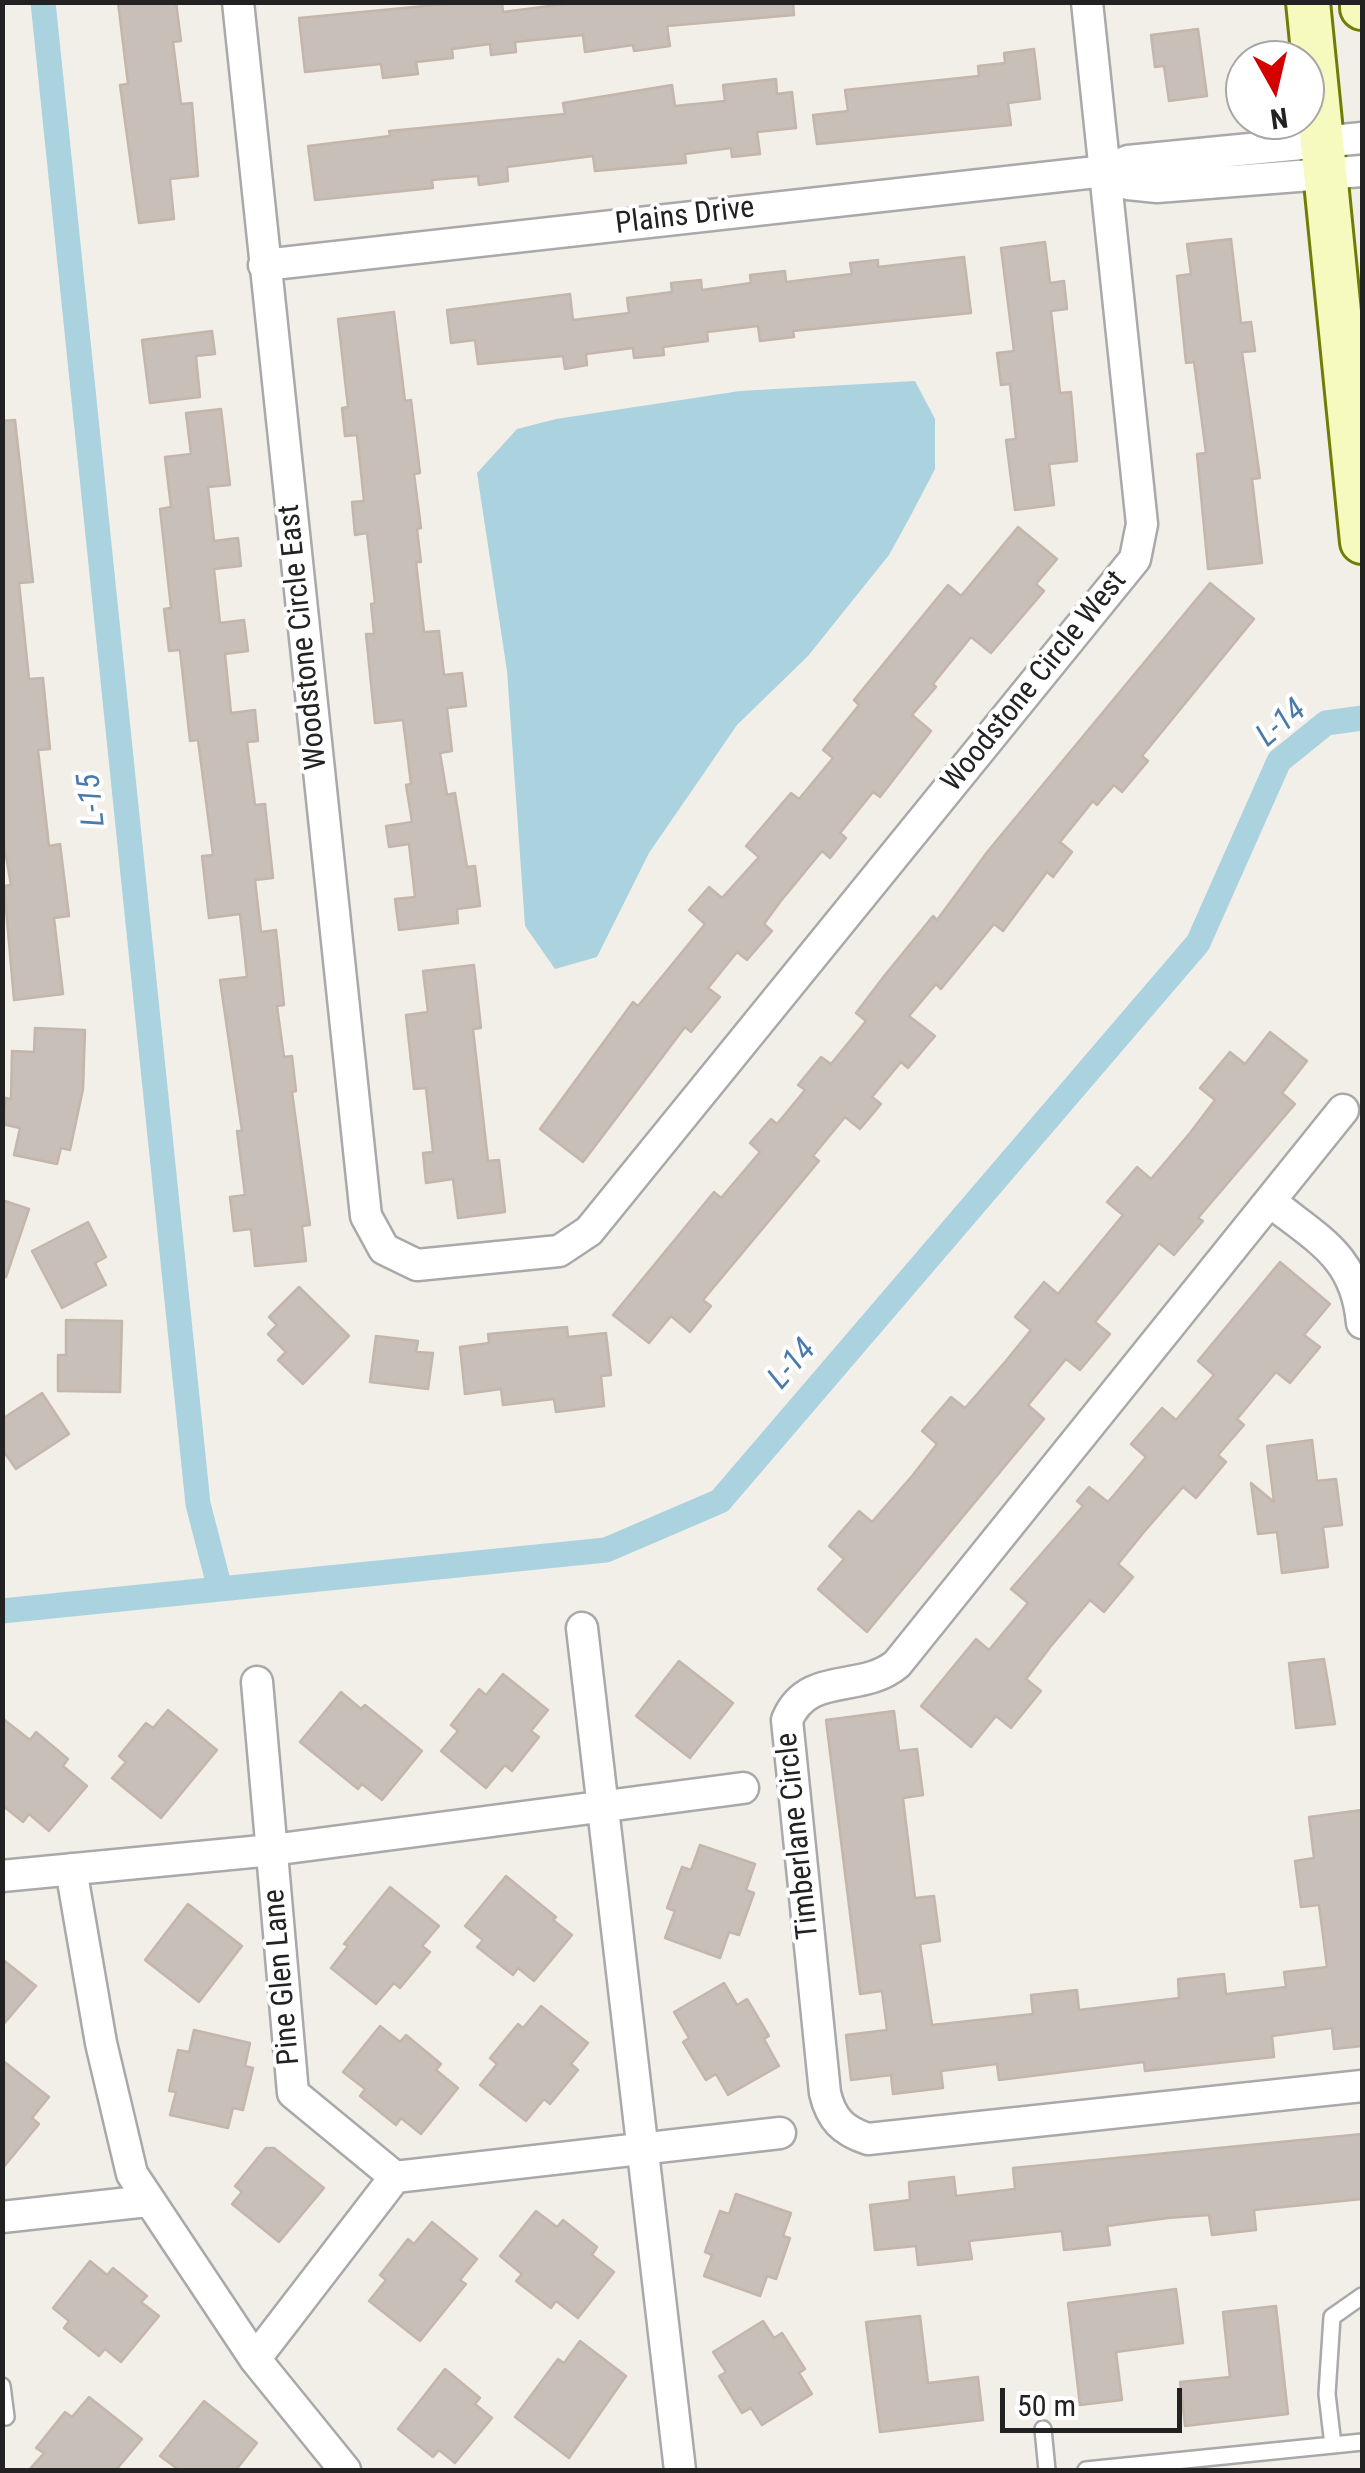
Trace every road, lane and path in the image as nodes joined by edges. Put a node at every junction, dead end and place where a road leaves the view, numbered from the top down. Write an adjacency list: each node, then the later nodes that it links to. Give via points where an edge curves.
1 (238, 2): 6 (street, Woodstone Circle East)
2 (1087, 2): 5 (street, Woodstone Circle West)
3 (1308, 2): 4 (main road)
4 (1344, 156): 5 (street, Plains Drive, via 1128,161); 7 (main road)
5 (1105, 171): 6 (street, Plains Drive); 10 (street, Woodstone Circle West, via 1142,524 1135,559 580,1239 560,1251 452,1264)
6 (264, 265): 10 (street, Woodstone Circle East, via 366,1216 372,1233)
7 (1362, 542)
8 (1342, 1110): 9 (street)
9 (1272, 1202): 11 (street, via 1342,1259 1359,1290); 19 (street, Timberlane Circle, via 897,1664 867,1680 808,1691 786,1720 825,2093 838,2124 852,2134 868,2140)
10 (399, 1260)
11 (1362, 1324)
12 (582, 1628): 15 (street)
13 (257, 1682): 16 (street, Pine Glen Lane)
14 (743, 1788): 15 (street, Pine Glen Lane)
15 (602, 1806): 16 (street, Pine Glen Lane); 21 (street)
16 (272, 1850): 17 (street, Pine Glen Lane); 22 (street, Pine Glen Lane, via 293,2092)
17 (71, 1870): 18 (street, Pine Glen Lane); 23 (street, via 101,2043 132,2174)
18 (2, 1876)
19 (1362, 2086)
20 (780, 2133): 21 (street)
21 (642, 2151): 22 (street); 33 (street)
22 (395, 2177): 26 (street)
23 (148, 2201): 24 (street); 26 (street)
24 (2, 2216)
25 (1362, 2296): 31 (lane, via 1332,2317 1327,2394)
26 (255, 2359): 32 (street)
27 (2, 2386): 28 (lane)
28 (6, 2416)
29 (1043, 2429): 34 (lane)
30 (1362, 2442): 31 (lane)
31 (1333, 2445): 35 (lane)
32 (345, 2470)
33 (680, 2470)
34 (1047, 2470)
35 (1086, 2470)

